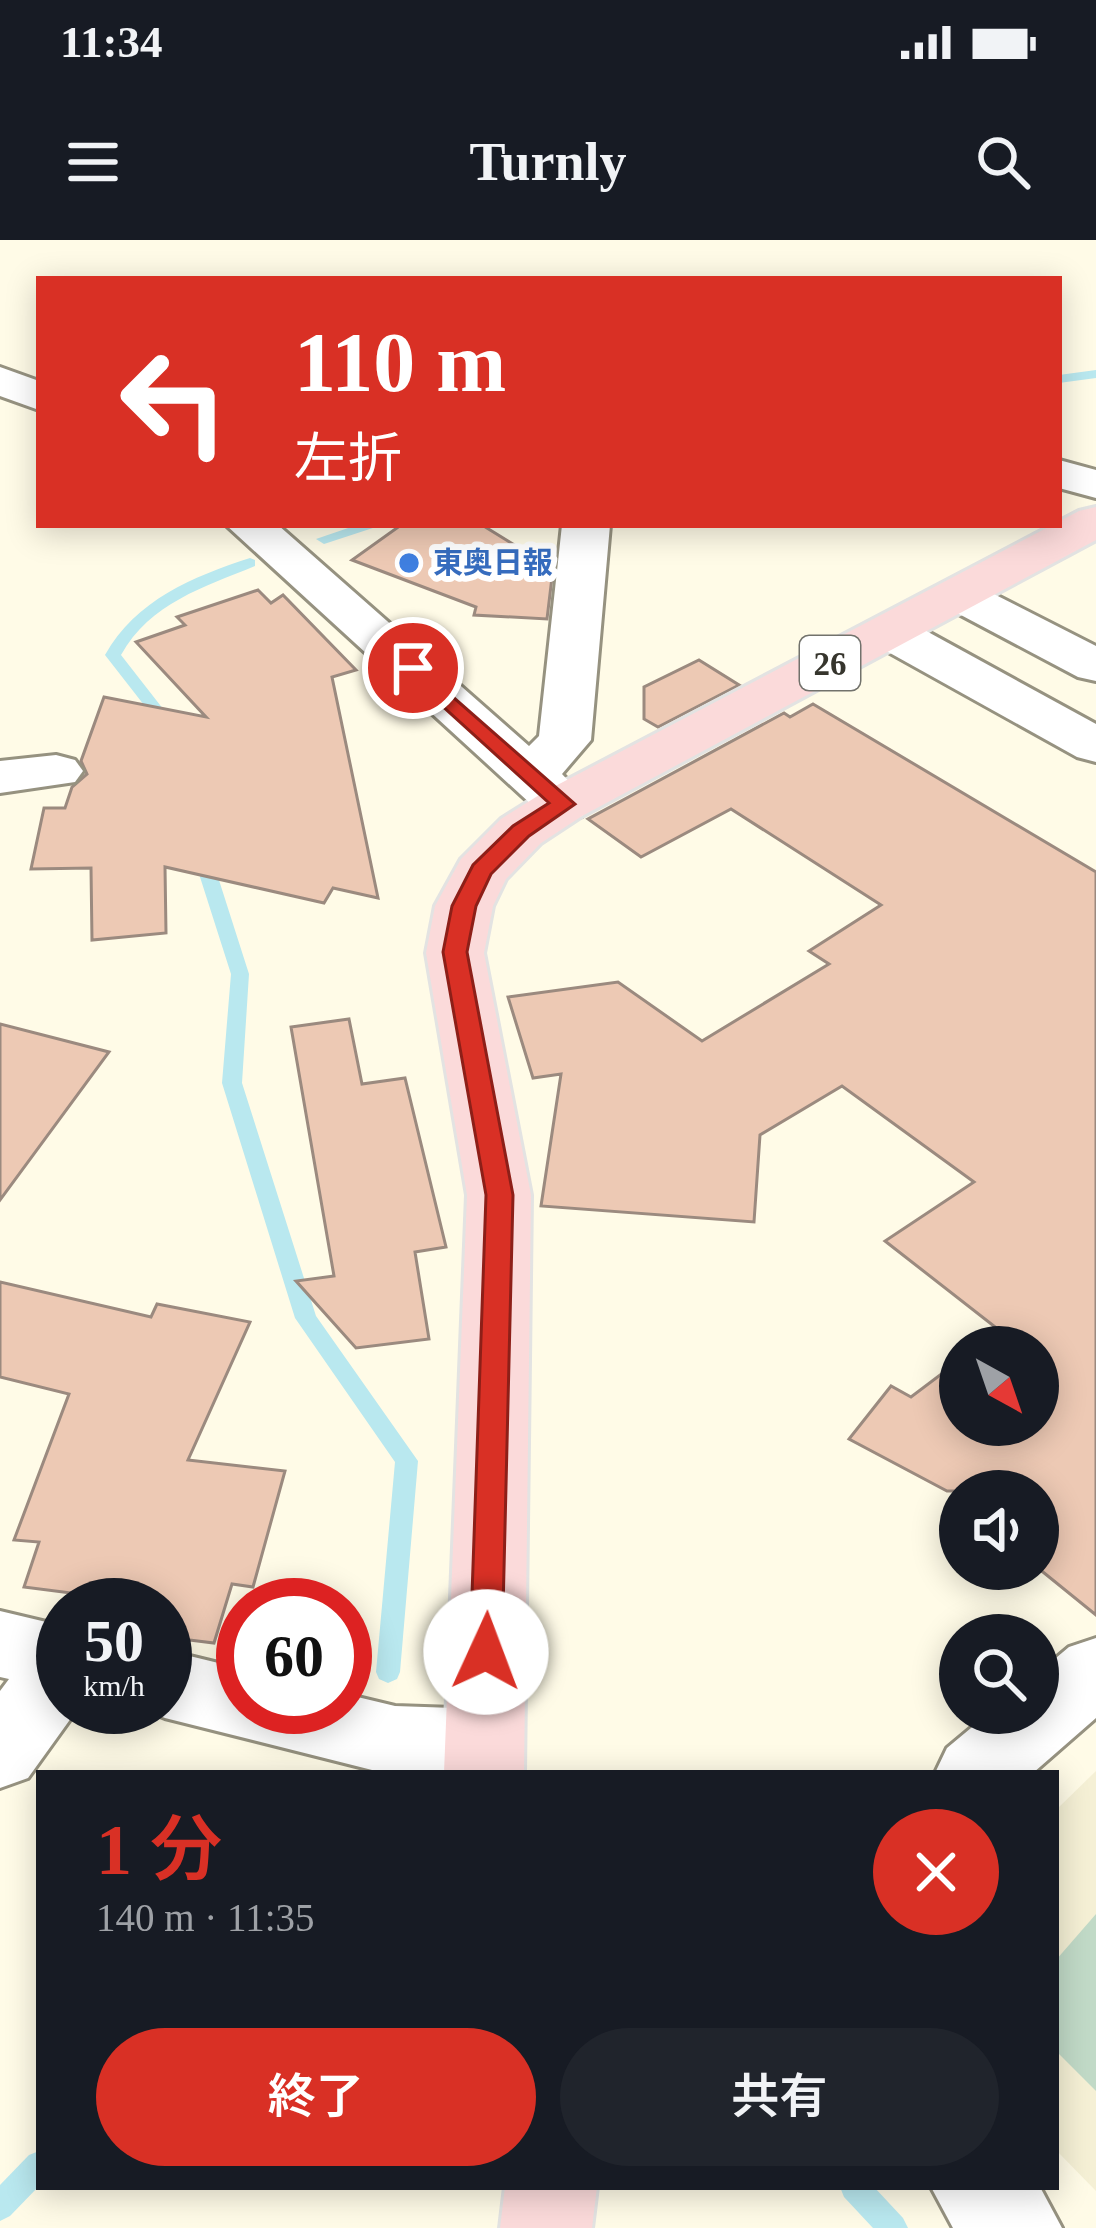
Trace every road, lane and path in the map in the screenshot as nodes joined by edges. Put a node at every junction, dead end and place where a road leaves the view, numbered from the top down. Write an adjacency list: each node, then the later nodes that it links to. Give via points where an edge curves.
1 (0, 380): 2 (street)
2 (36, 397)
3 (1062, 475): 4 (street)
4 (1096, 484)
5 (1096, 521): 8 (main road, 26)
6 (253, 528): 14 (street)
7 (586, 528): 14 (street, via 566,740)
8 (959, 595): 9 (main road, 26); 10 (street)
9 (890, 632): 11 (street); 14 (main road, 26)
10 (1096, 666)
11 (1096, 746)
12 (56, 772): 13 (street)
13 (0, 777)
14 (547, 790): 21 (main road, 26, via 481,871 455,952 500,1195)
15 (0, 1644): 16 (street)
16 (36, 1655)
17 (1096, 1671): 22 (street)
18 (36, 1702): 20 (street)
19 (367, 1734): 21 (street)
20 (0, 1753)
21 (484, 1759)
22 (979, 1770)
23 (551, 2190): 25 (main road)
24 (979, 2190): 26 (street)
25 (546, 2228)
26 (1016, 2228)

